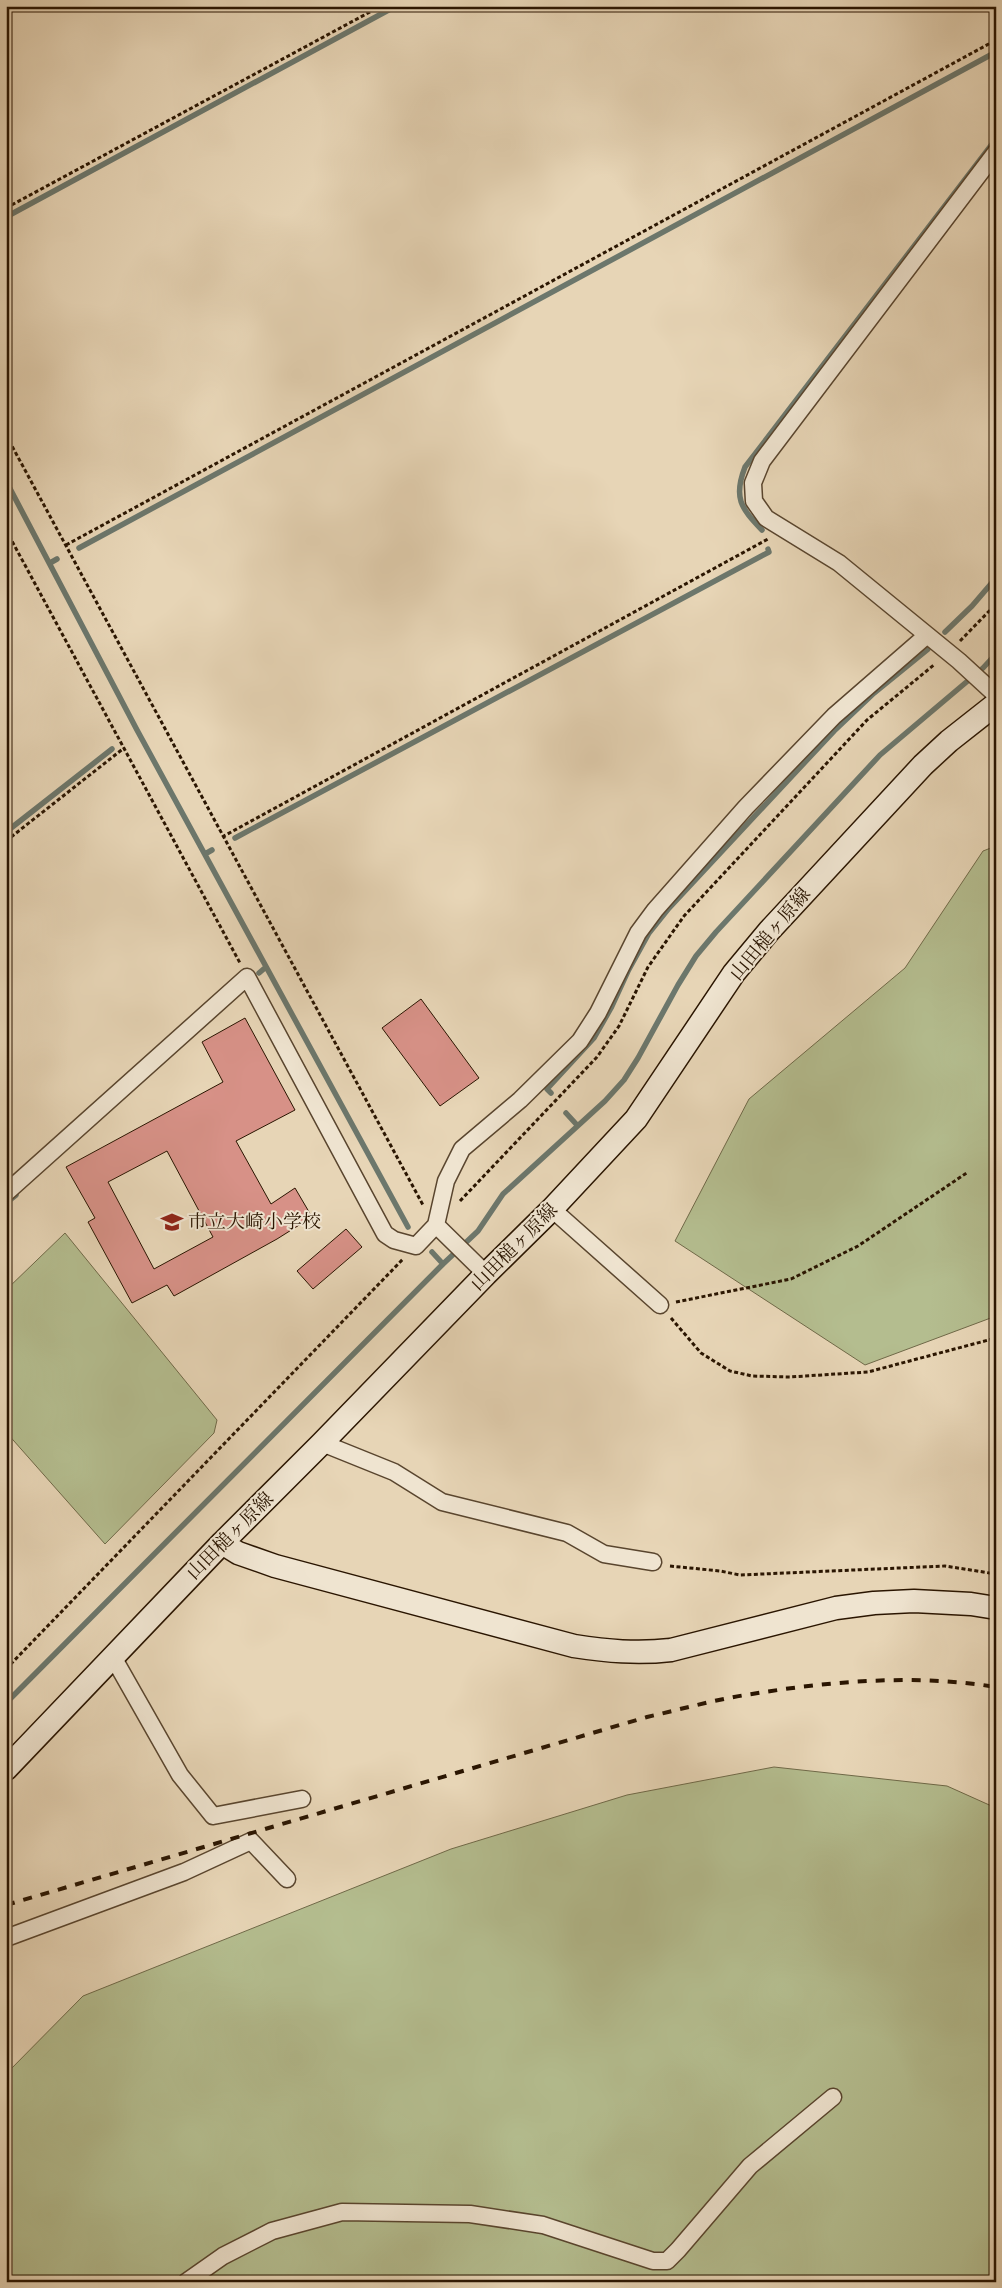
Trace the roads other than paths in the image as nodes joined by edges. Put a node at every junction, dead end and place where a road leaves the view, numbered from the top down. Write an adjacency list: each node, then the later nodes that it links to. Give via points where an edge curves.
1 (996, 152): 2 (street, via 762,461 753,482 754,501 766,518 839,563)
2 (926, 636): 3 (street, via 954,657); 6 (street, via 834,716 655,910 638,933 598,1013 580,1041 520,1100 462,1149 446,1182)
3 (994, 697): 5 (main road, 山田槌ヶ原線, via 923,765 769,930 734,974 636,1119)
4 (6, 1193): 6 (street, via 247,977 385,1234 416,1246)
5 (552, 1209): 7 (main road, 山田槌ヶ原線); 8 (street)
6 (441, 1230): 7 (street)
7 (486, 1274): 9 (main road, 山田槌ヶ原線)
8 (660, 1306)
9 (322, 1443): 10 (main road, 山田槌ヶ原線); 11 (street, via 394,1472 442,1502 567,1533 604,1554)
10 (222, 1543): 12 (main road, via 275,1566 574,1646 616,1652 671,1650 836,1608 874,1603 914,1601); 13 (main road, 山田槌ヶ原線)
11 (653, 1562)
12 (996, 1608)
13 (113, 1657): 14 (main road, 山田槌ヶ原線); 15 (street, via 180,1775 213,1816)
14 (6, 1769)
15 (302, 1799)
16 (287, 1879): 17 (street, via 251,1841 184,1872)
17 (6, 1938)
18 (833, 2097): 19 (street, via 750,2166 667,2261 654,2261 543,2225 524,2222 470,2214 342,2212 272,2231 223,2256)
19 (186, 2282)

